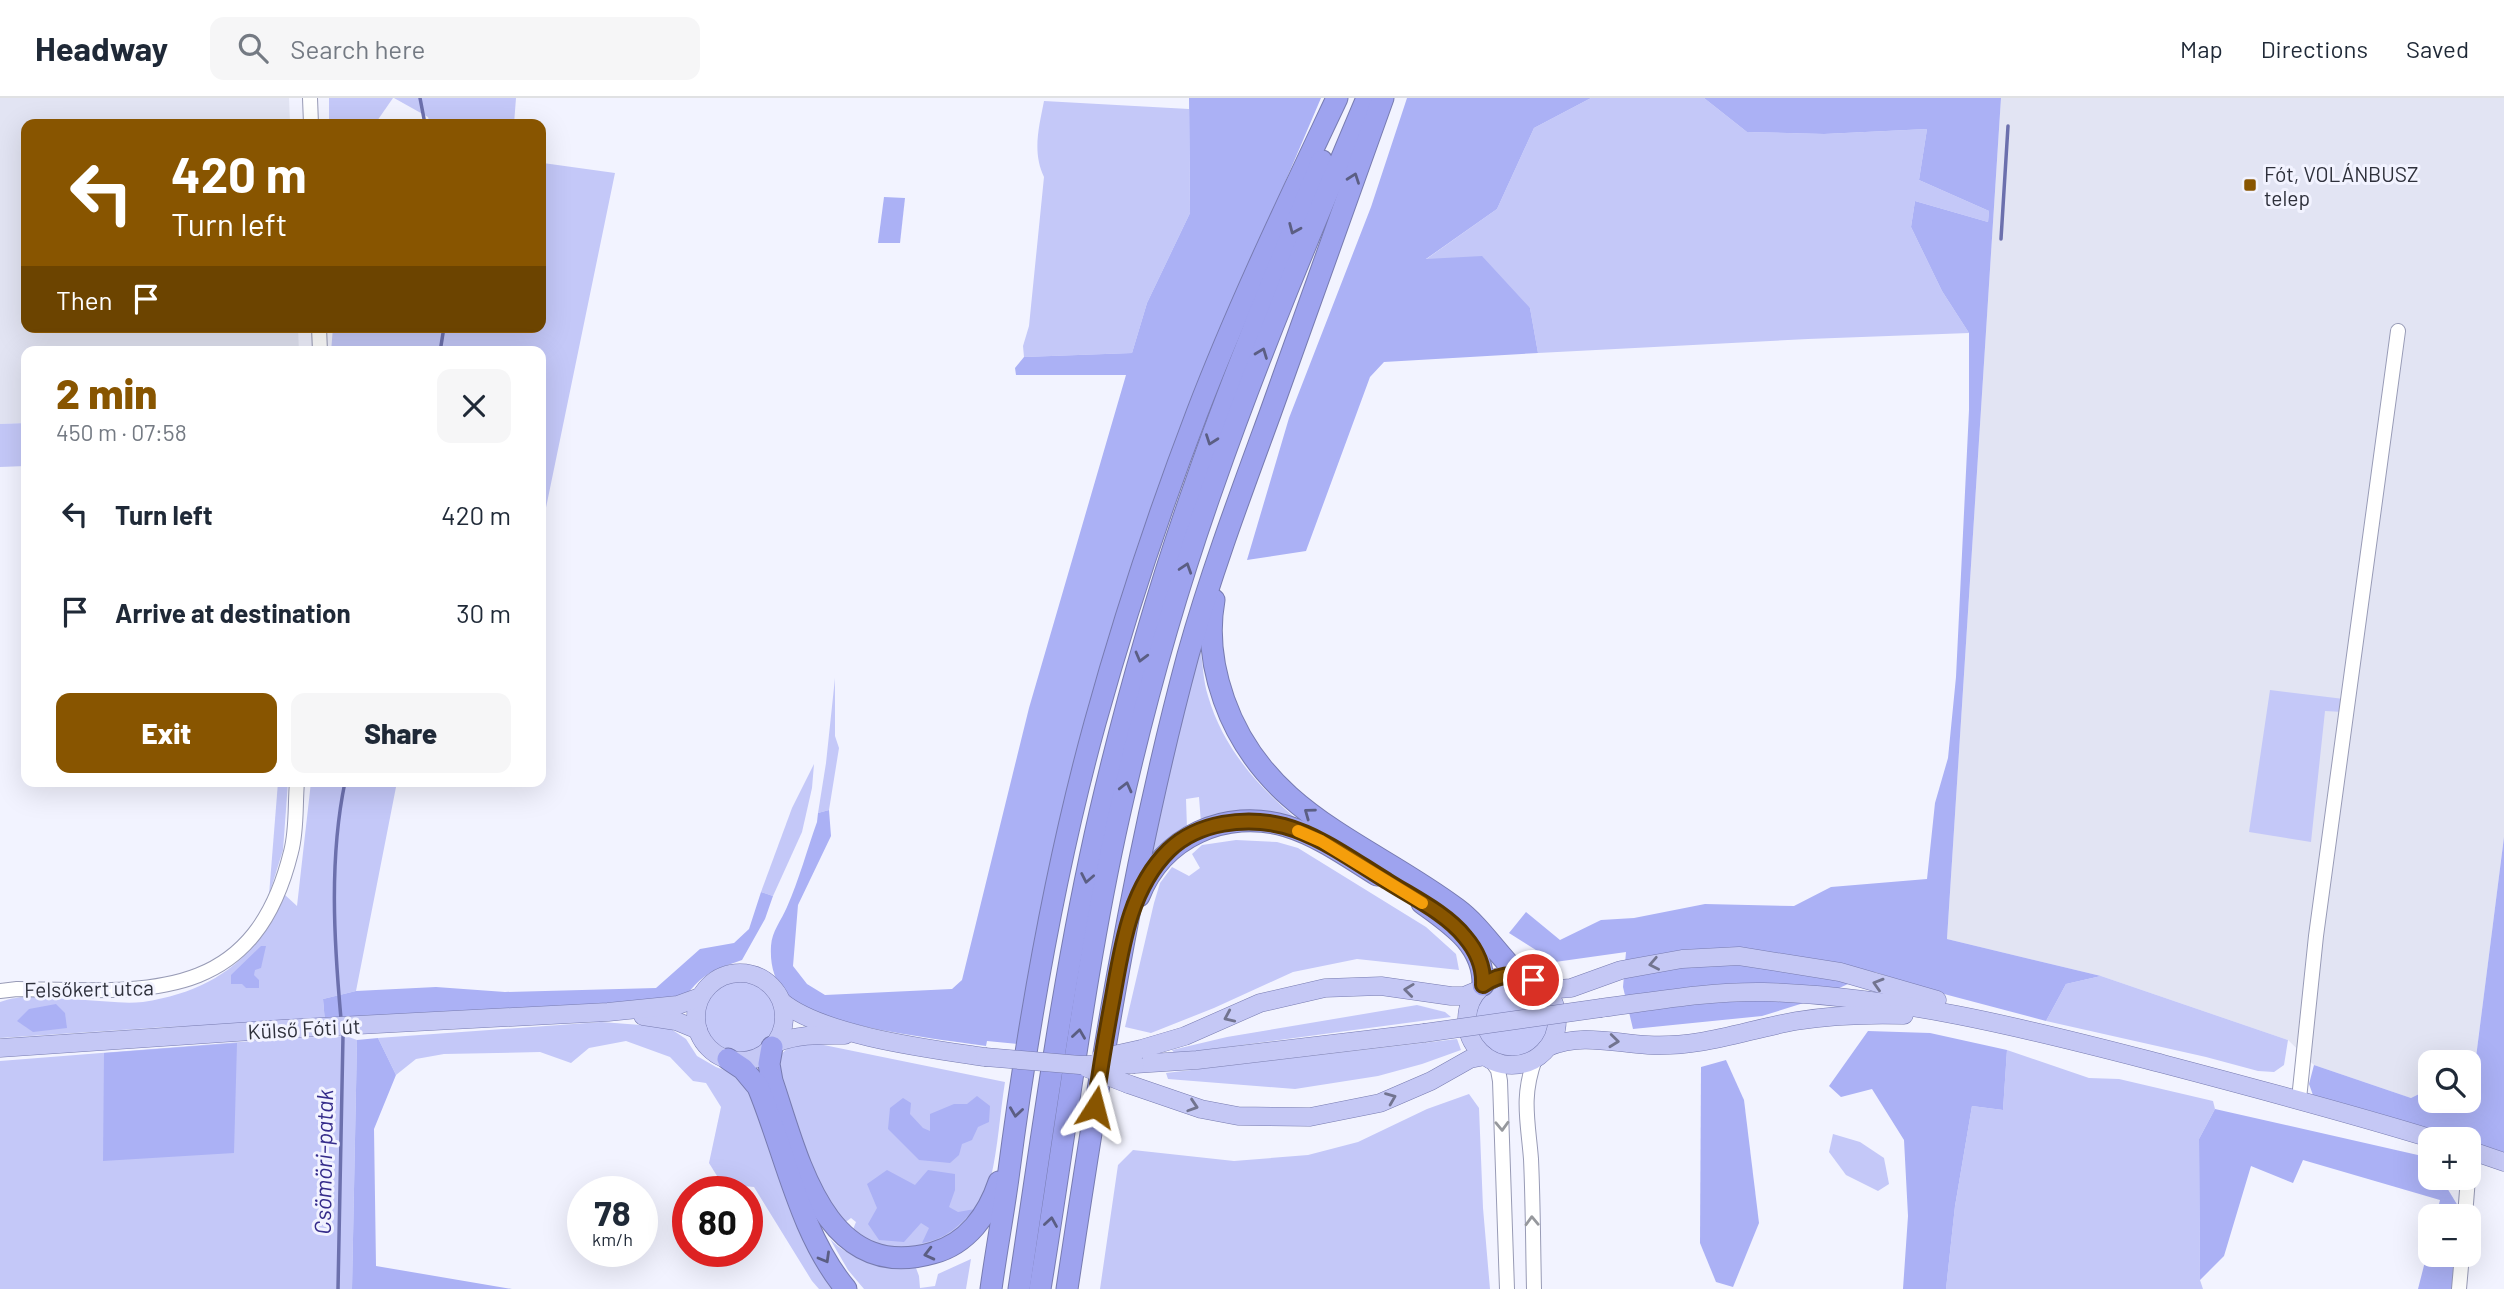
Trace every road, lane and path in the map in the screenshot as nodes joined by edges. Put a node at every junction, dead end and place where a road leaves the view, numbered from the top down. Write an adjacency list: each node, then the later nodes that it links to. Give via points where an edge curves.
1 (310, 98): 6 (street)
2 (1337, 98): 31 (highway, one-way to 31, via 1198,410 1129,607 1058,872)
3 (1349, 98): 27 (highway, one-way to 27, via 1213,433 1155,611 1100,814)
4 (1367, 98): 38 (highway, one-way to 4, via 1097,915 1165,638 1239,414)
5 (1383, 98): 8 (highway, one-way to 5)
6 (311, 119)
7 (2398, 331): 29 (street)
8 (1221, 554): 10 (highway, via 1160,762); 11 (highway, one-way to 8, via 1458,910 1294,802 1254,760 1218,685 1211,638)
9 (297, 787): 14 (street, Felsőkert utca, via 292,850 278,893 250,937 223,962 191,980 158,988)
10 (1126, 927): 12 (highway, via 1151,872 1175,845 1205,828 1241,821 1285,826 1321,841 1446,920 1479,957 1483,970); 39 (highway)
11 (1519, 975): 12 (main road, via 1500,976); 13 (main road)
12 (1480, 988): 24 (main road, one-way to 24, via 1464,996 1381,986 1325,988 1260,1003); 25 (main road, via 1470,1002 1467,1026 1470,1038)
13 (1545, 990): 18 (main road, one-way to 13, via 1959,1005 1840,972 1739,956 1682,959 1621,970 1571,988); 23 (main road, via 1556,1013 1555,1031)
14 (0, 991)
15 (700, 997): 16 (main road, via 719,978 745,972 769,984); 17 (main road, Külső Fóti út, via 678,1005); 19 (main road)
16 (782, 1002): 20 (main road, via 794,1012); 21 (main road, via 782,1030)
17 (608, 1012): 19 (main road, Külső Fóti út, via 676,1021); 22 (main road, Külső Fóti út)
18 (1989, 1020): 23 (main road, one-way to 18, via 1574,1038 1671,1045 1853,1014); 24 (main road, bridge, via 1864,1000 1761,992 1699,995 1210,1059); 29 (main road)
19 (698, 1030): 26 (main road, via 710,1048)
20 (864, 1036): 21 (main road, via 808,1034); 27 (main road, bridge, via 985,1057)
21 (774, 1045): 26 (main road, via 755,1058); 31 (highway, one-way to 21, via 993,1199 960,1241 920,1257 884,1256 867,1250 834,1227 815,1198 772,1081 769,1064)
22 (3, 1048)
23 (1541, 1053): 25 (main road, via 1513,1065); 41 (street, one-way to 23, via 1525,1107 1527,1080)
24 (1138, 1056): 28 (main road, bridge)
25 (1488, 1058): 28 (main road, one-way to 25, bridge, via 1201,1109 1238,1116 1310,1117 1380,1103 1470,1059); 40 (street, one-way to 40, via 1500,1081)
26 (728, 1059): 35 (highway, one-way to 35, via 758,1087 808,1225)
27 (1054, 1063): 28 (main road, bridge); 37 (highway)
28 (1080, 1065)
29 (2298, 1099): 30 (main road)
30 (2418, 1135)
31 (1010, 1147): 36 (highway)
32 (2481, 1158): 33 (main road)
33 (2504, 1163)
34 (2461, 1267): 42 (street)
35 (846, 1289)
36 (990, 1289)
37 (1019, 1289)
38 (1040, 1289)
39 (1067, 1289)
40 (1507, 1289)
41 (1534, 1289)
42 (2459, 1289)

